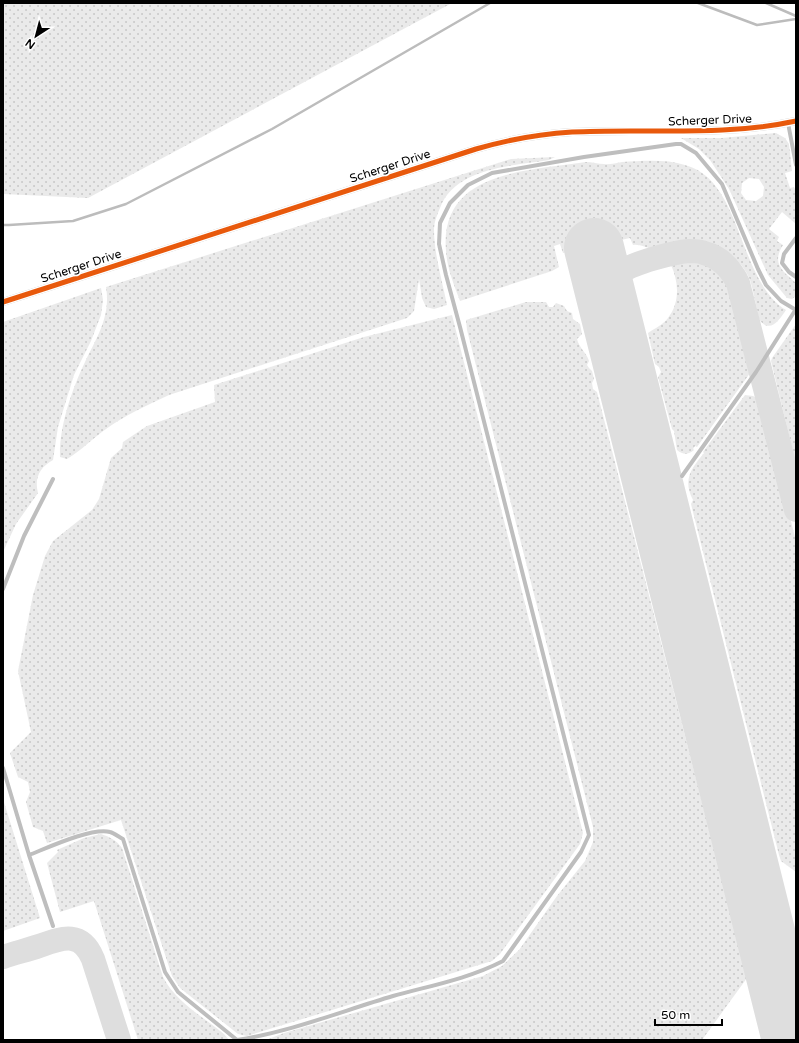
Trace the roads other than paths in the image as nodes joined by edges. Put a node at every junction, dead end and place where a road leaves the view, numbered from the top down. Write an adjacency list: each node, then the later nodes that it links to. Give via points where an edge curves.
1 (792, 122): 2 (lane); 5 (street, Scherger Drive, via 722,130 572,132 507,141)
2 (796, 165)
3 (796, 238): 4 (lane, via 784,254 782,263)
4 (796, 277)
5 (3, 302)
6 (796, 309): 7 (lane, via 756,372); 13 (lane, via 780,301 766,285 722,184 696,153 681,144 492,173 468,185 450,203 440,223 439,244 446,276 589,835 581,852 503,961 484,971)
7 (682, 476)
8 (53, 479): 9 (lane, via 24,536)
9 (3, 589)
10 (3, 768): 11 (lane)
11 (29, 855): 12 (lane); 13 (lane, via 99,831 110,832 124,839 165,972 178,992 238,1040)
12 (53, 926)
13 (261, 1036): 14 (lane)
14 (256, 1040)

